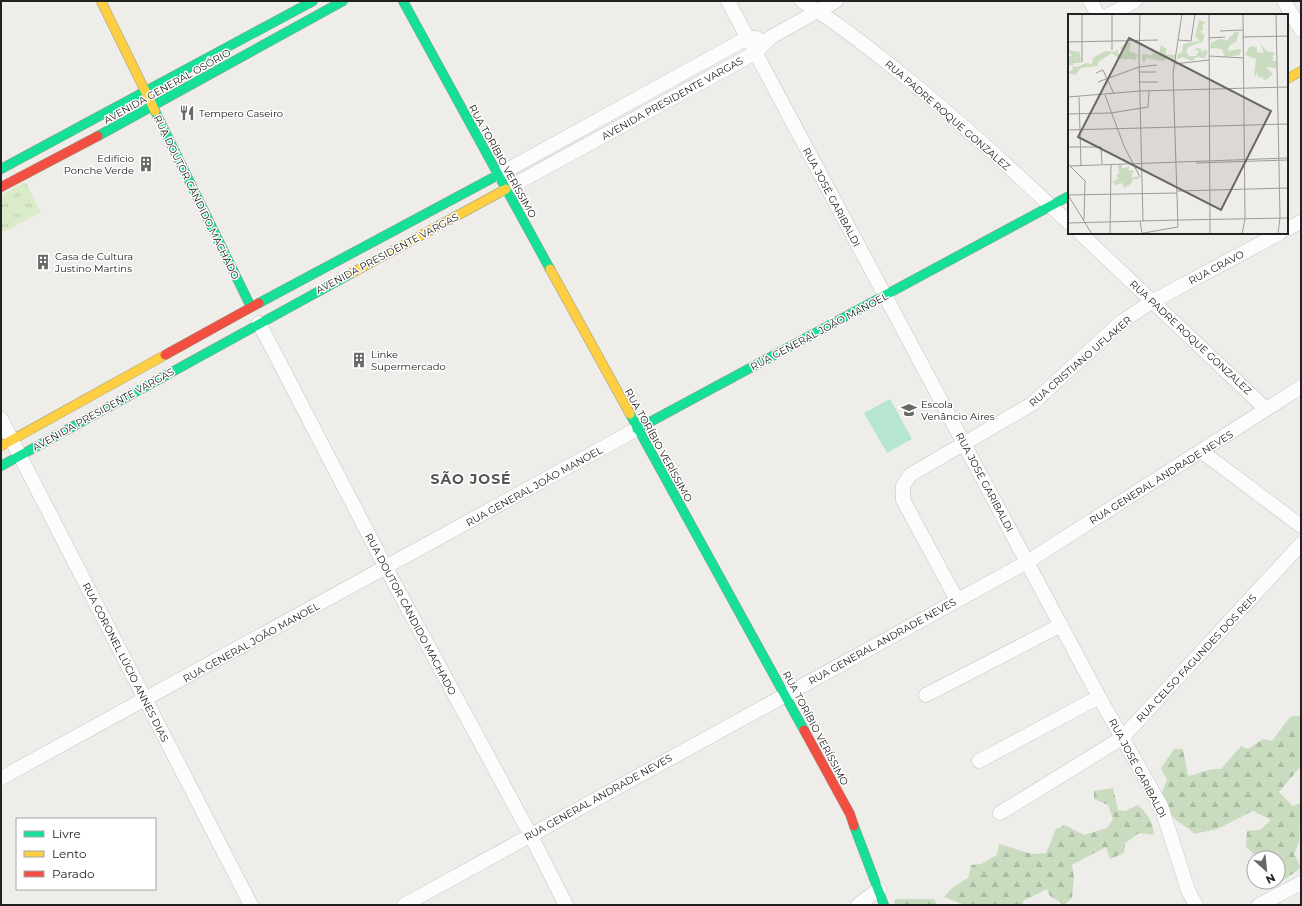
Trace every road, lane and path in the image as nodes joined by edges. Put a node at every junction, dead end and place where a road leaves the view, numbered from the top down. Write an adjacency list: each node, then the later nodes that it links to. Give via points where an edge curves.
1 (100, 1): 22 (street, RUA DOUTOR CÂNDIDO MACHADO)
2 (313, 1): 12 (street, AVENIDA GENERAL OSÓRIO)
3 (343, 1): 13 (street, AVENIDA GENERAL OSÓRIO)
4 (403, 1): 27 (street, RUA TORÍBIO VERÍSSIMO)
5 (728, 1): 16 (street, RUA JOSÉ GARIBALDI)
6 (802, 1): 10 (street, RUA PADRE ROQUE GONZALEZ)
7 (836, 1): 10 (street, AVENIDA PRESIDENTE VARGAS)
8 (1135, 1): 11 (street)
9 (1284, 1): 14 (street)
10 (818, 11): 15 (street, AVENIDA PRESIDENTE VARGAS); 31 (street, RUA PADRE ROQUE GONZALEZ, via 880,56 940,106)
11 (1099, 11)
12 (283, 17): 13 (street); 17 (street, AVENIDA GENERAL OSÓRIO)
13 (291, 30): 19 (street, AVENIDA GENERAL OSÓRIO)
14 (1301, 30)
15 (771, 37): 16 (street, AVENIDA PRESIDENTE VARGAS); 18 (street, AVENIDA PRESIDENTE VARGAS)
16 (747, 38): 18 (street, RUA JOSÉ GARIBALDI); 27 (street, AVENIDA PRESIDENTE VARGAS)
17 (221, 51): 19 (street); 22 (street, AVENIDA GENERAL OSÓRIO)
18 (755, 53): 29 (street, AVENIDA PRESIDENTE VARGAS); 37 (street, RUA JOSÉ GARIBALDI)
19 (228, 65): 23 (street, AVENIDA GENERAL OSÓRIO)
20 (1301, 71): 21 (street)
21 (1288, 78)
22 (145, 91): 23 (street, RUA DOUTOR CÂNDIDO MACHADO); 24 (street, AVENIDA GENERAL OSÓRIO)
23 (153, 107): 26 (street, AVENIDA GENERAL OSÓRIO); 39 (street, RUA DOUTOR CÂNDIDO MACHADO)
24 (20, 159): 25 (street, AVENIDA GENERAL OSÓRIO); 26 (street)
25 (1, 169)
26 (28, 173): 28 (street, AVENIDA GENERAL OSÓRIO)
27 (498, 175): 29 (street, RUA TORÍBIO VERÍSSIMO); 39 (street, AVENIDA PRESIDENTE VARGAS)
28 (1, 187)
29 (506, 189): 40 (street, AVENIDA PRESIDENTE VARGAS); 44 (street, RUA TORÍBIO VERÍSSIMO)
30 (1068, 197): 31 (street, RUA GENERAL JOÃO MANOEL)
31 (1051, 206): 32 (street, RUA PADRE ROQUE GONZALEZ); 37 (street, RUA GENERAL JOÃO MANOEL)
32 (1068, 222)
33 (1301, 222): 34 (street)
34 (1288, 228)
35 (1081, 234): 38 (street, RUA PADRE ROQUE GONZALEZ)
36 (1278, 234): 38 (street, RUA CRAVO)
37 (884, 295): 44 (street, RUA GENERAL JOÃO MANOEL); 45 (street, RUA JOSÉ GARIBALDI)
38 (1153, 301): 42 (street, RUA PADRE ROQUE GONZALEZ); 45 (street, RUA CRISTIANO UFLAKER, via 1122,322 1032,404)
39 (251, 307): 40 (street, RUA DOUTOR CÂNDIDO MACHADO, via 248,319); 46 (street, AVENIDA PRESIDENTE VARGAS)
40 (259, 323): 48 (street, AVENIDA PRESIDENTE VARGAS); 53 (street, RUA DOUTOR CÂNDIDO MACHADO)
41 (1301, 387): 42 (street, RUA GENERAL ANDRADE NEVES)
42 (1266, 409): 47 (street, RUA GENERAL ANDRADE NEVES)
43 (1, 419): 46 (street, RUA CORONEL LÚCIO ANNES DIAS)
44 (638, 429): 53 (street, RUA GENERAL JOÃO MANOEL); 56 (street, RUA TORÍBIO VERÍSSIMO)
45 (964, 442): 52 (street, RUA JOSÉ GARIBALDI); 54 (street, RUA CRISTIANO UFLAKER, via 910,475 903,486 903,500)
46 (6, 443): 48 (street, RUA CORONEL LÚCIO ANNES DIAS)
47 (1202, 451): 50 (street); 52 (street, RUA GENERAL ANDRADE NEVES)
48 (20, 456): 49 (street, AVENIDA PRESIDENTE VARGAS); 59 (street, RUA CORONEL LÚCIO ANNES DIAS)
49 (1, 466)
50 (1301, 526)
51 (1301, 544): 60 (street, RUA CELSO FAGUNDES DOS REIS)
52 (1027, 562): 54 (street, RUA GENERAL ANDRADE NEVES); 55 (street, RUA JOSÉ GARIBALDI)
53 (386, 568): 59 (street, RUA GENERAL JOÃO MANOEL); 64 (street, RUA DOUTOR CÂNDIDO MACHADO)
54 (957, 600): 56 (street, RUA GENERAL ANDRADE NEVES)
55 (1061, 625): 57 (street); 58 (street, RUA JOSÉ GARIBALDI)
56 (786, 694): 64 (street, RUA GENERAL ANDRADE NEVES); 66 (street, RUA TORÍBIO VERÍSSIMO, via 850,814)
57 (926, 695)
58 (1099, 697): 60 (street, RUA JOSÉ GARIBALDI); 61 (street)
59 (145, 700): 62 (street, RUA GENERAL JOÃO MANOEL); 67 (street, RUA CORONEL LÚCIO ANNES DIAS)
60 (1122, 738): 63 (street, RUA CELSO FAGUNDES DOS REIS); 72 (street, RUA JOSÉ GARIBALDI, via 1161,806 1188,890)
61 (979, 761)
62 (1, 778)
63 (1000, 813)
64 (530, 834): 68 (street, RUA GENERAL ANDRADE NEVES); 69 (street, RUA DOUTOR CÂNDIDO MACHADO)
65 (1301, 883): 73 (street)
66 (879, 889): 70 (street); 71 (street, RUA TORÍBIO VERÍSSIMO)
67 (251, 905)
68 (404, 905)
69 (566, 905)
70 (858, 905)
71 (884, 905)
72 (1196, 905)
73 (1259, 905)

